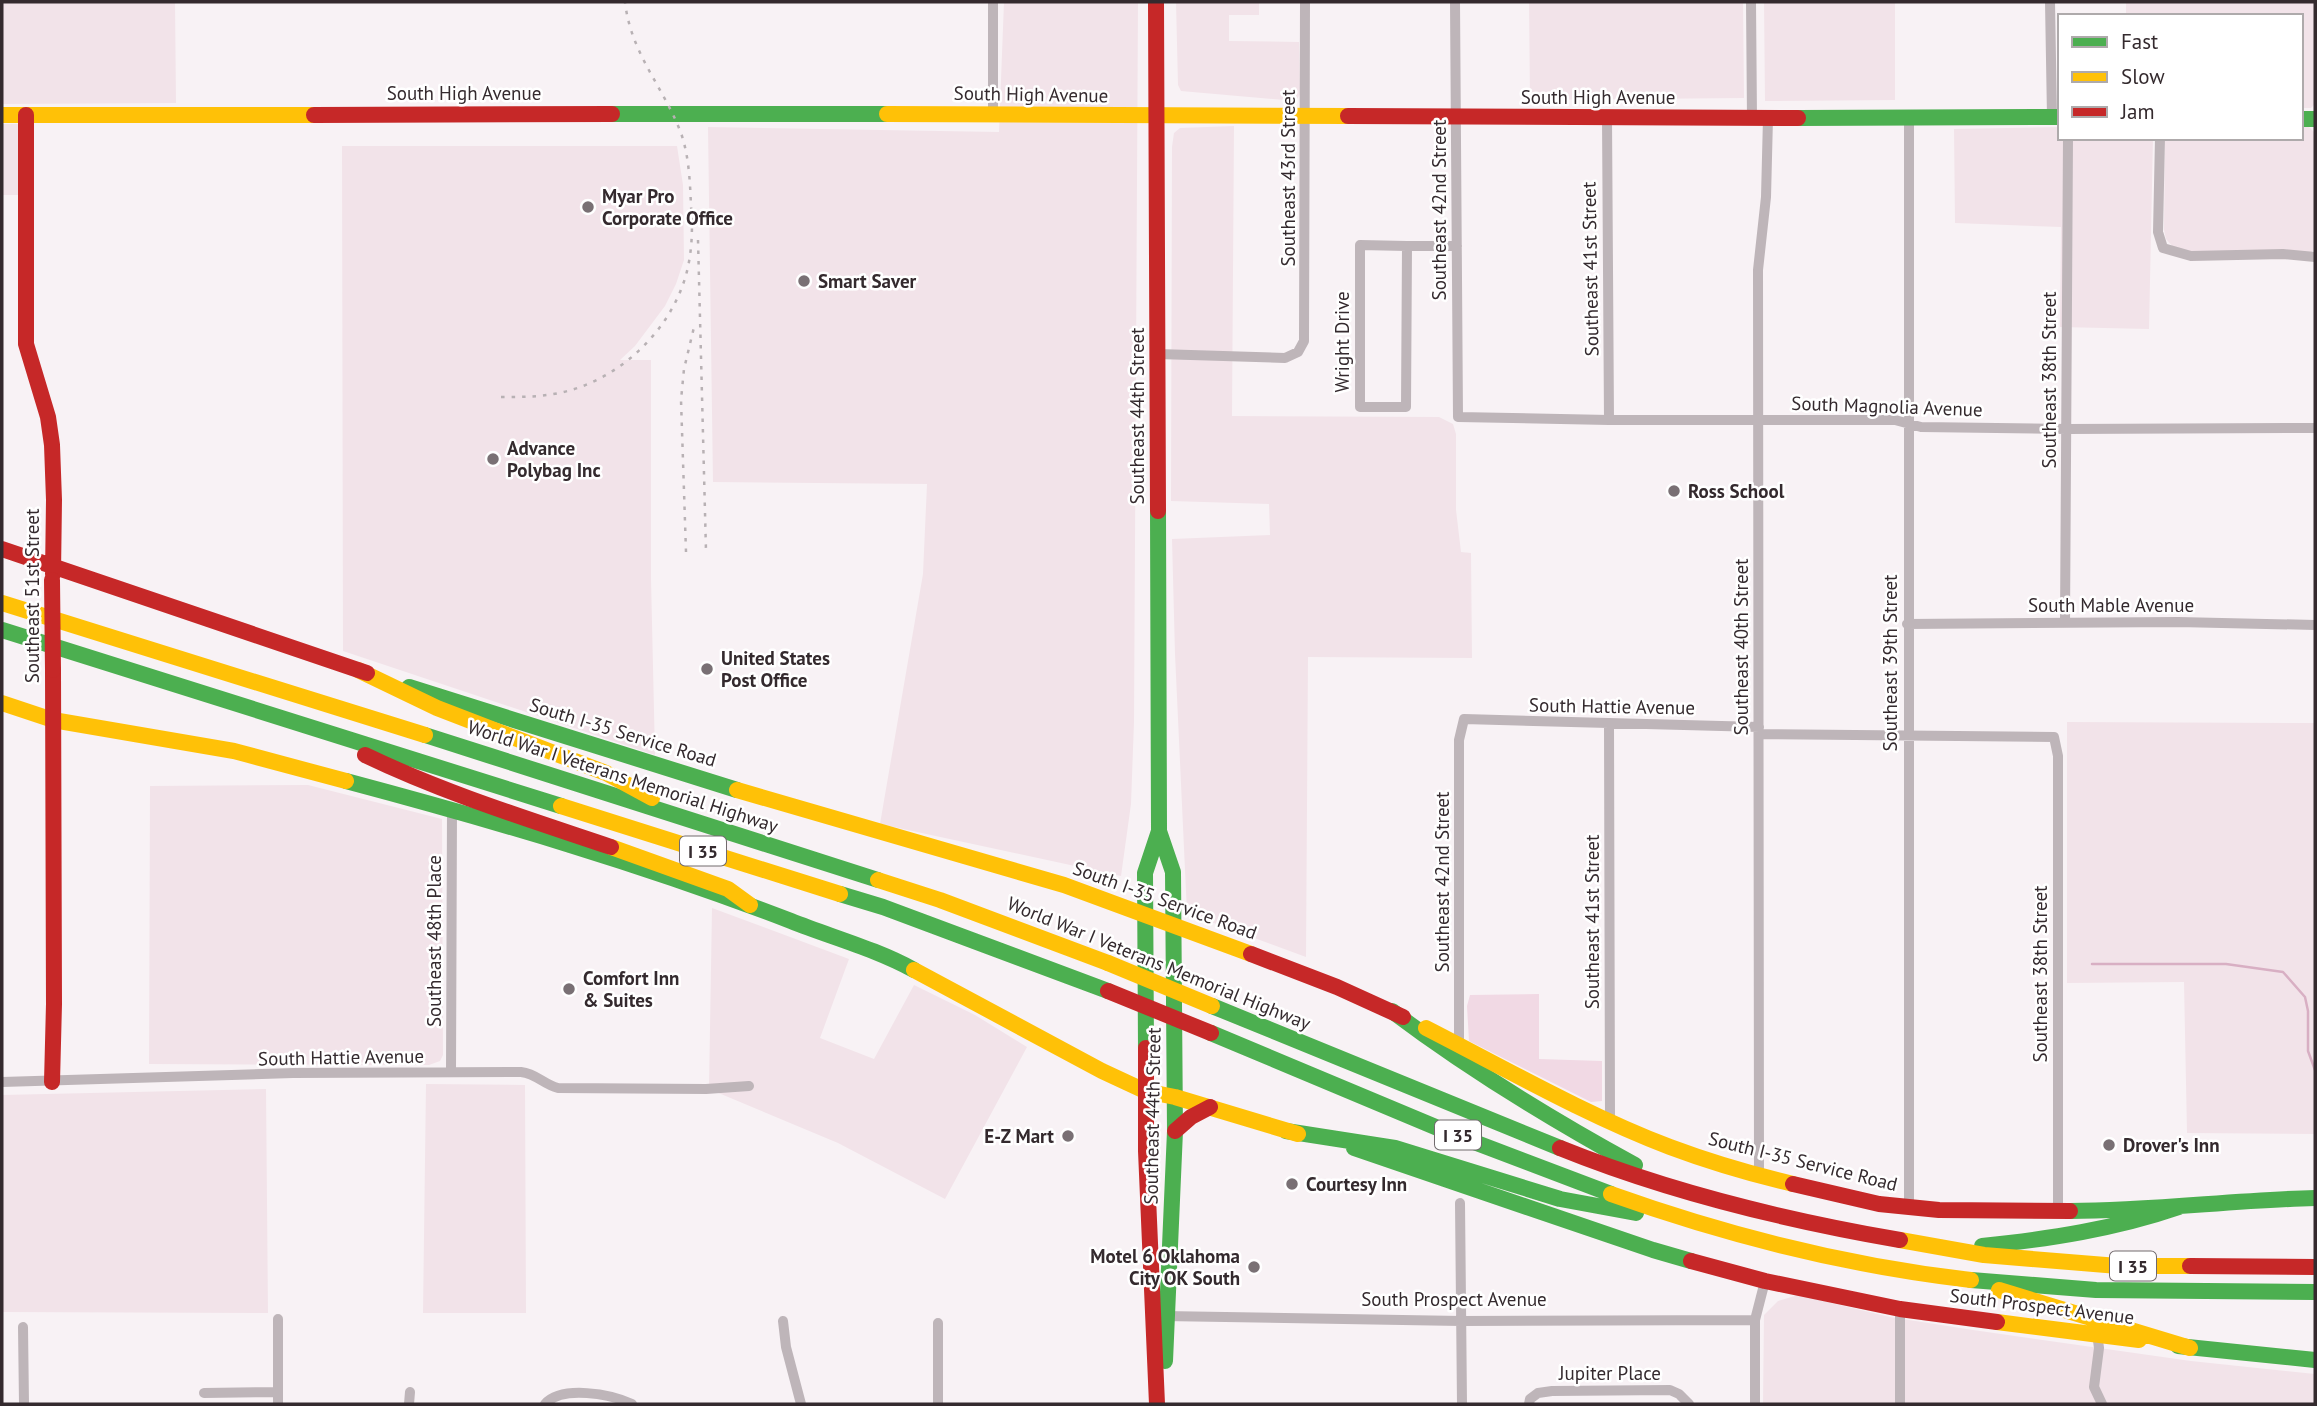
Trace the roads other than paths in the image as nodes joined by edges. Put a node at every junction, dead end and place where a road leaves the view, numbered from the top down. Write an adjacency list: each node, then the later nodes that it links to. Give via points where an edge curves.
1 (993, 2): 7 (street)
2 (1156, 2): 10 (main road, Southeast 44th Street)
3 (1304, 2): 11 (street, Southeast 43rd Street)
4 (1455, 2): 12 (street, Southeast 42nd Street)
5 (1751, 2): 15 (street, Southeast 40th Street)
6 (2050, 2): 13 (street)
7 (993, 114): 9 (main road, South High Avenue); 10 (main road, South High Avenue)
8 (2, 115): 9 (main road, South High Avenue)
9 (26, 115): 30 (main road, Southeast 51st Street, via 26,344 49,426)
10 (1157, 115): 11 (main road, South High Avenue); 22 (main road, Southeast 44th Street)
11 (1305, 116): 12 (main road, South High Avenue); 22 (street, Southeast 43rd Street, via 1305,318 1304,341 1298,352 1269,359)
12 (1455, 117): 14 (main road, South High Avenue); 20 (street, Southeast 42nd Street)
13 (2056, 117): 16 (main road, South High Avenue)
14 (1606, 118): 15 (main road, South High Avenue); 25 (street, Southeast 41st Street)
15 (1760, 118): 16 (main road, South High Avenue); 24 (street, Southeast 40th Street, via 1766,197 1758,270)
16 (1909, 118): 26 (street, Southeast 39th Street)
17 (2068, 140): 28 (street, Southeast 38th Street)
18 (2161, 140): 21 (street, via 2158,232 2163,248 2191,256)
19 (1407, 246): 19 (street, Wright Drive, via 1360,245 1360,407 1406,407); 20 (street, Wright Drive)
20 (1457, 246): 23 (street, Southeast 42nd Street)
21 (2315, 257)
22 (1158, 354): 47 (main road, Southeast 44th Street)
23 (1458, 417): 25 (street, South Magnolia Avenue)
24 (1759, 418): 25 (street, South Magnolia Avenue); 26 (street, South Magnolia Avenue); 42 (street, Southeast 40th Street)
25 (1609, 420)
26 (1908, 423): 28 (street, South Magnolia Avenue, via 1921,427); 33 (street, Southeast 39th Street)
27 (2315, 428): 28 (street, South Magnolia Avenue)
28 (2067, 429): 32 (street, Southeast 38th Street)
29 (2, 549): 30 (main road, South I-35 Service Road)
30 (53, 573): 36 (main road, South I-35 Service Road); 39 (main road, Southeast 51st Street, bridge)
31 (2, 603): 46 (main road, World War I Veterans Memorial Highway / I 35)
32 (2065, 622): 33 (street, South Mable Avenue); 34 (street, South Mable Avenue)
33 (1908, 624): 43 (street, Southeast 39th Street)
34 (2315, 625)
35 (2, 630): 40 (main road, I 35)
36 (358, 670): 46 (main road, via 438,708 606,773); 49 (main road, South I-35 Service Road, via 751,795)
37 (2, 703): 39 (main road)
38 (1464, 719): 41 (street, South Hattie Avenue); 54 (street, Southeast 42nd Street, via 1459,754)
39 (53, 720): 45 (main road, via 234,751); 56 (main road, Southeast 51st Street)
40 (294, 722): 50 (main road, via 413,778 728,889); 72 (main road, I 35, bridge, via 883,907 1108,990 1528,1163)
41 (1609, 723): 42 (street, South Hattie Avenue); 62 (street, Southeast 41st Street)
42 (1759, 730): 43 (street, South Hattie Avenue); 65 (street, Southeast 40th Street)
43 (1908, 735): 44 (street, South Hattie Avenue); 70 (street, Southeast 39th Street)
44 (2054, 737): 71 (street, Southeast 38th Street, via 2058,756)
45 (452, 809): 50 (main road); 55 (street, Southeast 48th Place)
46 (690, 819): 66 (main road, World War I Veterans Memorial Highway / I 35, bridge, via 940,900 1108,963 1583,1157)
47 (1159, 831): 48 (main road, Southeast 44th Street); 52 (main road, Southeast 44th Street, via 1173,872)
48 (1145, 873): 49 (main road, via 1133,894); 51 (main road, Southeast 44th Street)
49 (1112, 902): 51 (main road, South I-35 Service Road)
50 (750, 905): 59 (main road, via 907,966)
51 (1145, 913): 52 (main road, South I-35 Service Road); 59 (main road, Southeast 44th Street)
52 (1174, 924): 53 (main road, South I-35 Service Road); 60 (main road, Southeast 44th Street)
53 (1392, 1011): 54 (main road, South I-35 Service Road); 66 (main road, via 1440,1049 1546,1116)
54 (1460, 1045): 62 (main road, South I-35 Service Road)
55 (451, 1072): 56 (street, South Hattie Avenue); 58 (street, South Hattie Avenue, via 533,1074 558,1088)
56 (52, 1082): 57 (street, South Hattie Avenue)
57 (2, 1083)
58 (749, 1086)
59 (1145, 1091): 60 (main road); 79 (main road, Southeast 44th Street)
60 (1175, 1097): 61 (main road); 64 (main road, Southeast 44th Street)
61 (1210, 1107): 63 (main road); 64 (main road)
62 (1610, 1121): 65 (main road, South I-35 Service Road, via 1670,1147)
63 (1286, 1130): 72 (main road, via 1395,1148 1560,1199); 76 (main road, via 1356,1148 1653,1250)
64 (1175, 1131): 79 (main road, Southeast 44th Street)
65 (1759, 1176): 70 (main road, South I-35 Service Road)
66 (1686, 1191): 73 (main road, World War I Veterans Memorial Highway / I 35, via 1828,1228)
67 (2315, 1198): 69 (main road, South I-35 Service Road)
68 (1460, 1203): 83 (street)
69 (2179, 1207): 71 (main road, South I-35 Service Road); 73 (main road, via 2081,1234)
70 (1909, 1208): 71 (main road, South I-35 Service Road)
71 (2058, 1212)
72 (1710, 1226): 75 (main road, I 35, via 1860,1261)
73 (1951, 1250): 74 (main road, World War I Veterans Memorial Highway / I 35, via 2118,1266)
74 (2315, 1267)
75 (1965, 1279): 77 (main road, I 35, via 2144,1292); 87 (main road)
76 (1765, 1280): 78 (main road, South Prospect Avenue); 81 (street)
77 (2315, 1292)
78 (1900, 1309): 86 (main road, South Prospect Avenue); 104 (street)
79 (1160, 1316): 83 (street, South Prospect Avenue); 100 (main road, Southeast 44th Street); 101 (main road, Southeast 44th Street)
80 (278, 1319): 91 (street)
81 (1755, 1320): 83 (street, South Prospect Avenue); 103 (street)
82 (783, 1321): 98 (street)
83 (1461, 1321): 102 (street)
84 (938, 1323): 99 (street)
85 (23, 1327): 94 (street)
86 (2097, 1333): 87 (main road, South Prospect Avenue); 105 (street, via 2094,1387)
87 (2190, 1348): 88 (main road, South Prospect Avenue)
88 (2315, 1360)
89 (410, 1392): 95 (street)
90 (204, 1393): 91 (street)
91 (278, 1398)
92 (1530, 1401): 93 (street, Jupiter Place, via 1538,1393 1552,1391 1670,1391)
93 (1689, 1403)
94 (24, 1404)
95 (409, 1404)
96 (545, 1404): 97 (street, via 551,1397 570,1393 612,1396)
97 (632, 1404)
98 (801, 1404)
99 (938, 1404)
100 (1157, 1404)
101 (1163, 1404)
102 (1462, 1404)
103 (1755, 1404)
104 (1900, 1404)
105 (2102, 1404)

